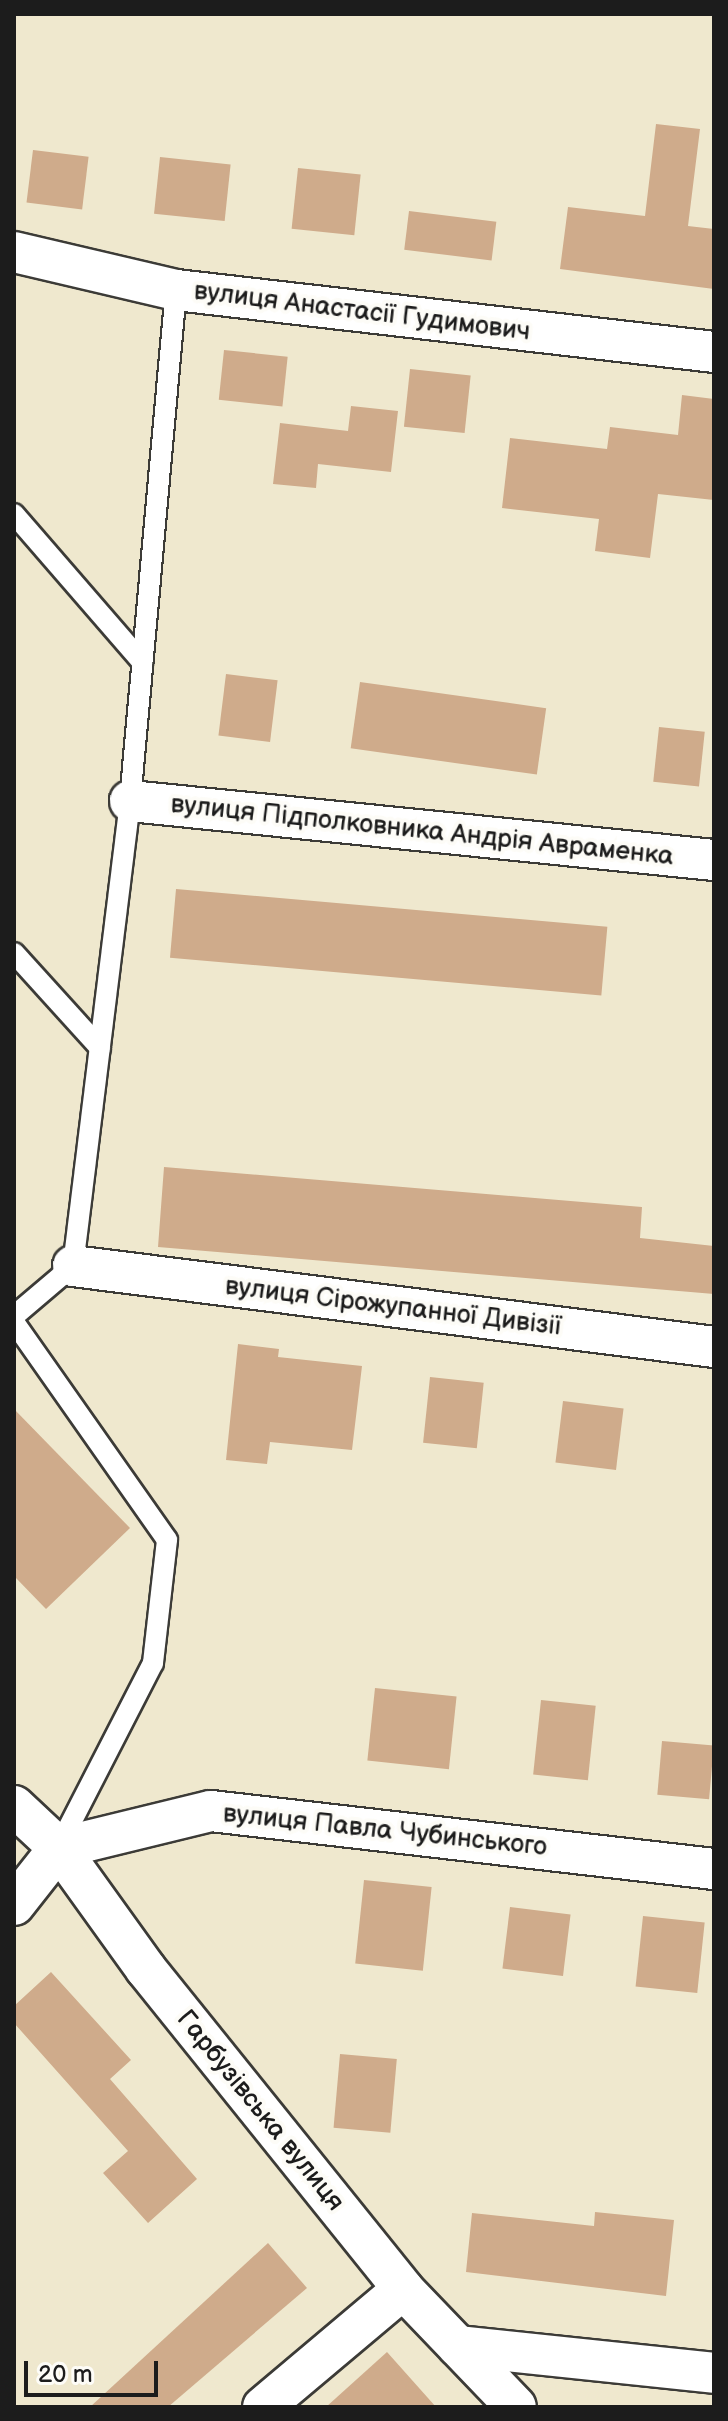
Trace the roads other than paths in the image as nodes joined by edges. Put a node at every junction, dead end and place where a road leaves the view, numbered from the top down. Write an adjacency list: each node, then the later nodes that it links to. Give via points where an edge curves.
1 (14, 252): 2 (street, вулиця Анастасії Гудимович)
2 (176, 290): 3 (street, вулиця Анастасії Гудимович); 5 (lane)
3 (714, 352)
4 (14, 514): 5 (lane)
5 (142, 662): 6 (lane)
6 (130, 801): 7 (street, вулиця Підполковника Андрія Авраменка); 9 (lane)
7 (714, 860)
8 (14, 953): 9 (lane)
9 (100, 1048): 10 (lane)
10 (73, 1266): 11 (lane); 13 (street, вулиця Сірожупанної Дивізії)
11 (14, 1316)
12 (14, 1322): 15 (lane, via 167,1540 153,1663)
13 (714, 1347)
14 (14, 1806): 15 (street, Гарбузівська вулиця)
15 (59, 1848): 16 (street, вулиця Павла Чубинського, via 211,1811); 17 (street); 18 (street, Гарбузівська вулиця, via 146,1969)
16 (714, 1869)
17 (14, 1905)
18 (403, 2289): 19 (street, Гарбузівська вулиця); 21 (street)
19 (458, 2346): 20 (street); 22 (street, Гарбузівська вулиця)
20 (714, 2373)
21 (263, 2407)
22 (516, 2407)

